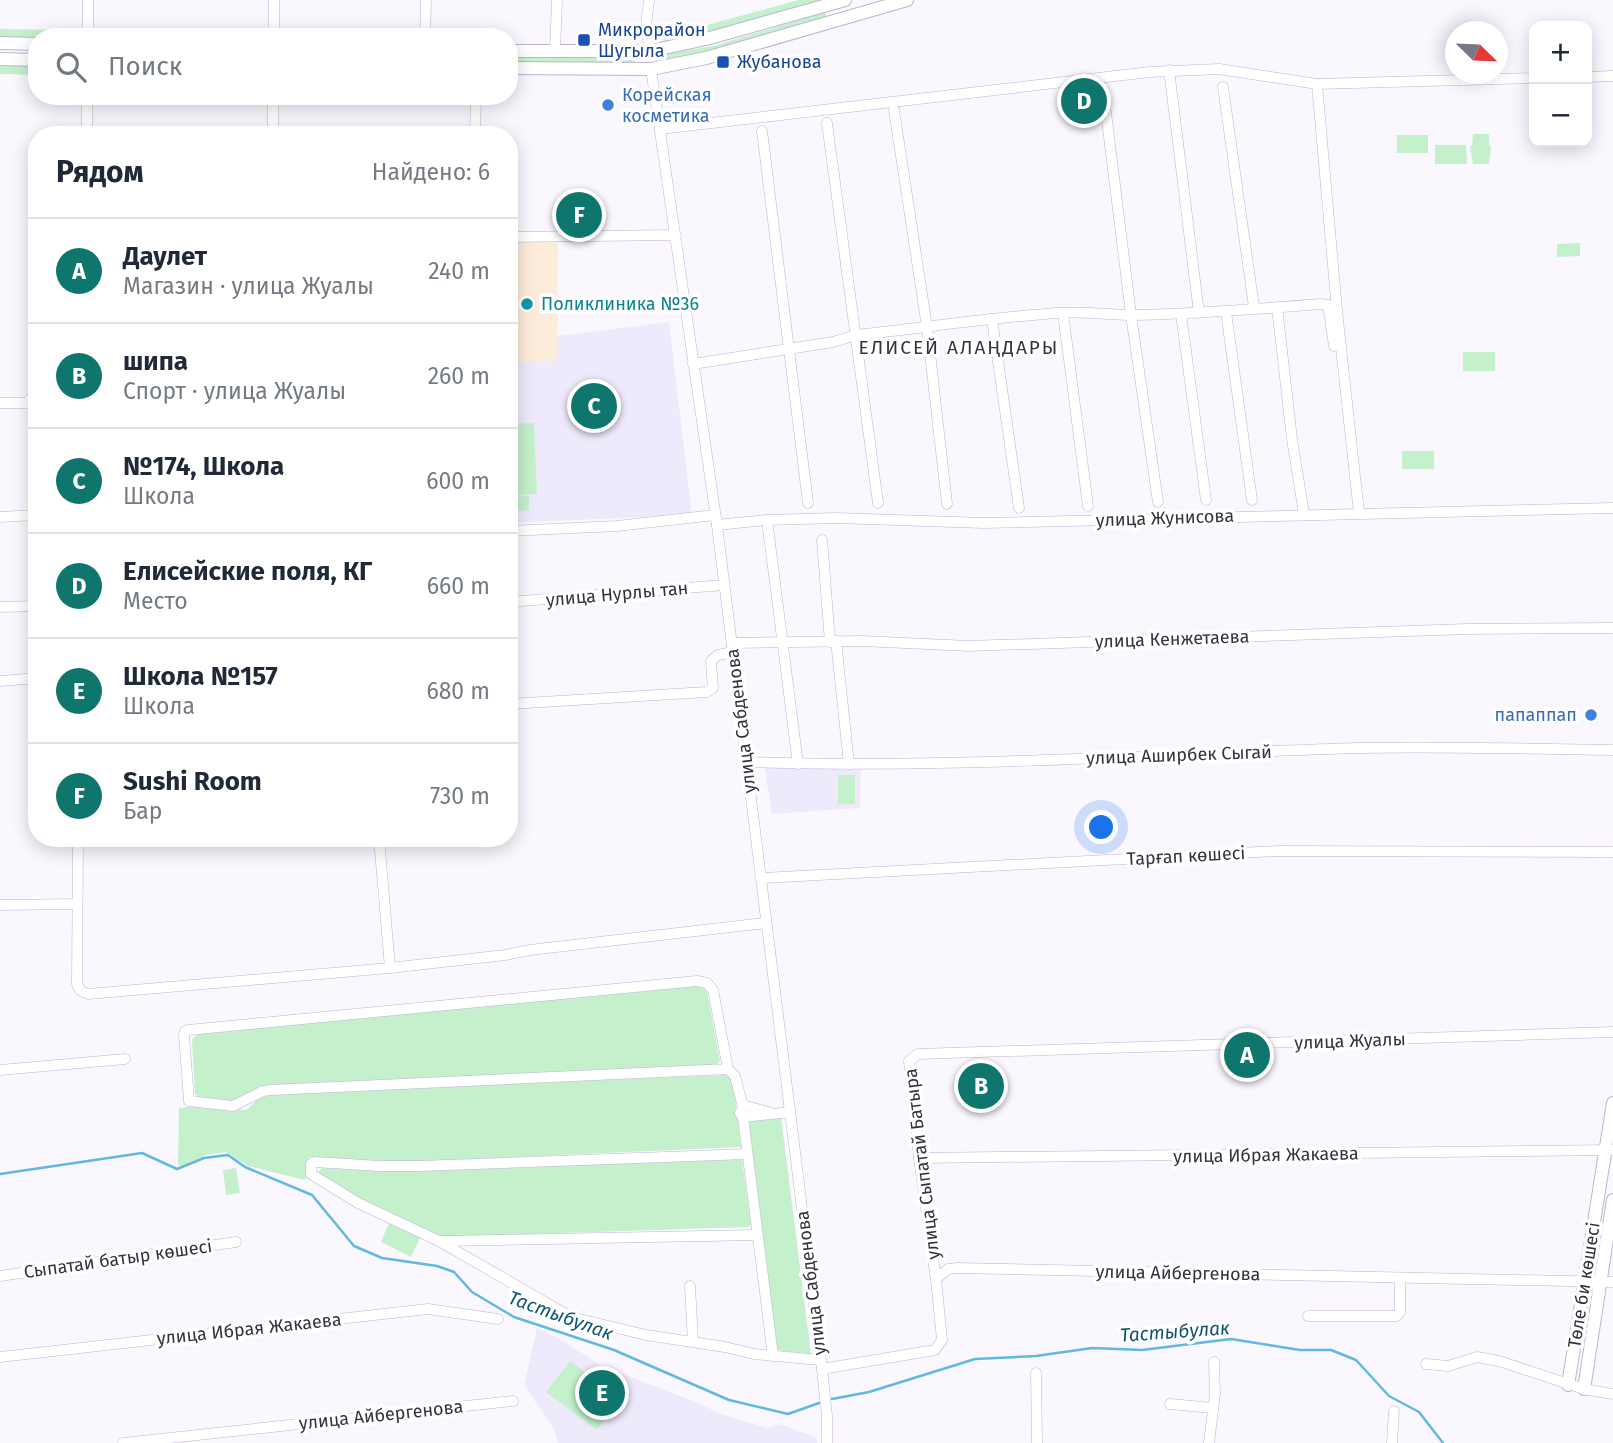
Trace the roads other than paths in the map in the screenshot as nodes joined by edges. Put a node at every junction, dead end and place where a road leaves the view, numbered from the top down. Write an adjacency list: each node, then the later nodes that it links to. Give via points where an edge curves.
1 (88, 0): 10 (street)
2 (274, 0): 11 (street)
3 (426, 0): 12 (street)
4 (557, 0): 16 (street)
5 (649, 0): 17 (street, улица Сабденова)
6 (845, 0): 8 (main road)
7 (907, 0): 9 (main road)
8 (828, 5): 9 (main road); 17 (main road)
9 (833, 21): 21 (main road)
10 (88, 28)
11 (274, 28)
12 (425, 28)
13 (0, 43): 14 (main road)
14 (28, 44)
15 (518, 51): 16 (main road)
16 (555, 51): 17 (main road)
17 (650, 51): 21 (main road, улица Сабденова)
18 (0, 60): 19 (main road)
19 (28, 60)
20 (518, 68): 21 (main road)
21 (651, 69): 37 (street, улица Сабденова)
22 (1169, 71): 26 (street, via 1219,69); 37 (street); 45 (street)
23 (1613, 76): 24 (street)
24 (1592, 77)
25 (1529, 78): 26 (street)
26 (1317, 84): 64 (street)
27 (1223, 87): 41 (street)
28 (87, 105): 34 (street)
29 (273, 105): 35 (street)
30 (476, 105): 36 (street)
31 (894, 110): 49 (street)
32 (1106, 112): 47 (street)
33 (827, 123): 50 (street)
34 (87, 126)
35 (273, 126)
36 (475, 126)
37 (660, 129): 39 (street, улица Сабденова)
38 (762, 131): 51 (street)
39 (676, 235): 40 (street); 52 (street, улица Сабденова)
40 (518, 237)
41 (1254, 307): 42 (street); 43 (street)
42 (1277, 307): 64 (street, via 1328,305); 65 (street)
43 (1226, 312): 45 (street); 56 (street)
44 (1063, 313): 47 (street); 48 (street); 61 (street)
45 (1199, 313): 46 (street)
46 (1181, 314): 47 (street); 55 (street)
47 (1131, 315): 57 (street)
48 (992, 319): 49 (street); 62 (street)
49 (927, 327): 50 (street); 60 (street)
50 (856, 335): 51 (street); 59 (street)
51 (788, 347): 52 (street); 58 (street)
52 (693, 364): 68 (street, улица Сабденова)
53 (28, 401): 54 (street)
54 (0, 403)
55 (1206, 500)
56 (1252, 500)
57 (1158, 502)
58 (808, 503)
59 (878, 503)
60 (947, 505)
61 (1088, 506)
62 (1019, 508)
63 (1613, 508): 64 (street, улица Жунисова)
64 (1356, 513): 65 (street, улица Жунисова)
65 (1304, 514): 69 (street, улица Жунисова, via 984,523)
66 (28, 515): 67 (street)
67 (0, 517)
68 (716, 520): 69 (street, улица Жунисова); 70 (street, улица Жунисова); 72 (street, улица Сабденова)
69 (766, 520): 78 (street)
70 (518, 531)
71 (822, 540): 77 (street)
72 (724, 585): 73 (street, улица Нурлы тан); 79 (street, улица Сабденова)
73 (518, 601)
74 (28, 606): 75 (street)
75 (0, 607)
76 (1613, 628): 77 (street, улица Кенжетаева, via 969,646)
77 (833, 641): 78 (street, улица Кенжетаева); 86 (street)
78 (781, 642): 79 (street, улица Кенжетаева); 85 (street)
79 (732, 648): 82 (street, via 711,661 713,688 707,692); 84 (street, улица Сабденова)
80 (28, 679): 81 (street)
81 (0, 681)
82 (518, 703)
83 (1613, 750): 86 (street, улица Аширбек Сыгай, via 1361,748)
84 (746, 762): 85 (street, улица Аширбек Сыгай); 90 (street, улица Сабденова)
85 (797, 764): 86 (street, улица Аширбек Сыгай)
86 (849, 764)
87 (78, 847): 91 (street)
88 (380, 847): 94 (street)
89 (1613, 852): 90 (street, Тарғап көшесі, via 1278,851)
90 (760, 878): 93 (street, улица Сабденова)
91 (76, 904): 92 (street); 94 (street, via 77,984 88,994)
92 (0, 905)
93 (765, 923): 94 (street); 102 (street, улица Сабденова)
94 (390, 968)
95 (1613, 1032): 96 (street, улица Жуалы)
96 (918, 1054): 105 (street, улица Сыпатай Батыра, via 909,1061)
97 (125, 1059): 99 (street)
98 (728, 1069): 98 (street, via 263,1090 233,1106 189,1101 184,1035 188,1030 697,981 707,982 713,990); 101 (street, via 735,1076)
99 (0, 1070)
100 (1613, 1103): 103 (main road, Төле би көшесі)
101 (743, 1112): 102 (street, via 757,1117); 104 (street)
102 (790, 1112): 122 (street, улица Сабденова)
103 (1609, 1151): 105 (street, улица Ибрая Жакаева); 113 (main road, Төле би көшесі)
104 (747, 1154): 107 (street); 108 (street, via 419,1166 311,1164 315,1178)
105 (919, 1158): 112 (street, улица Сыпатай Батыра)
106 (1613, 1200): 114 (main road, Төле би көшесі)
107 (757, 1235): 108 (street); 119 (street)
108 (439, 1241): 118 (street, via 571,1317)
109 (236, 1242): 110 (street, Сыпатай батыр көшесі)
110 (0, 1276)
111 (1400, 1278): 112 (street, улица Айбергенова, via 957,1268); 113 (street, улица Айбергенова); 116 (street, via 1397,1316)
112 (936, 1279): 122 (street, via 942,1340 936,1350)
113 (1584, 1282): 114 (street, улица Айбергенова); 125 (main road, Төле би көшесі)
114 (1606, 1282): 126 (main road, Төле би көшесі)
115 (690, 1286): 118 (street)
116 (1308, 1316)
117 (498, 1319): 120 (street, улица Ибрая Жакаева, via 428,1309)
118 (694, 1342): 119 (street)
119 (773, 1356): 122 (street)
120 (0, 1357)
121 (1213, 1362): 130 (street)
122 (821, 1364): 133 (street, улица Сабденова)
123 (1426, 1364): 125 (street, via 1448,1366 1477,1357)
124 (1036, 1373): 134 (street)
125 (1568, 1385): 126 (street)
126 (1584, 1389): 127 (street)
127 (1613, 1394)
128 (513, 1401): 132 (street, улица Айбергенова)
129 (1170, 1404): 130 (street)
130 (1213, 1408): 135 (street)
131 (1394, 1411): 136 (street)
132 (123, 1443)
133 (827, 1443)
134 (1037, 1443)
135 (1209, 1443)
136 (1392, 1443)

